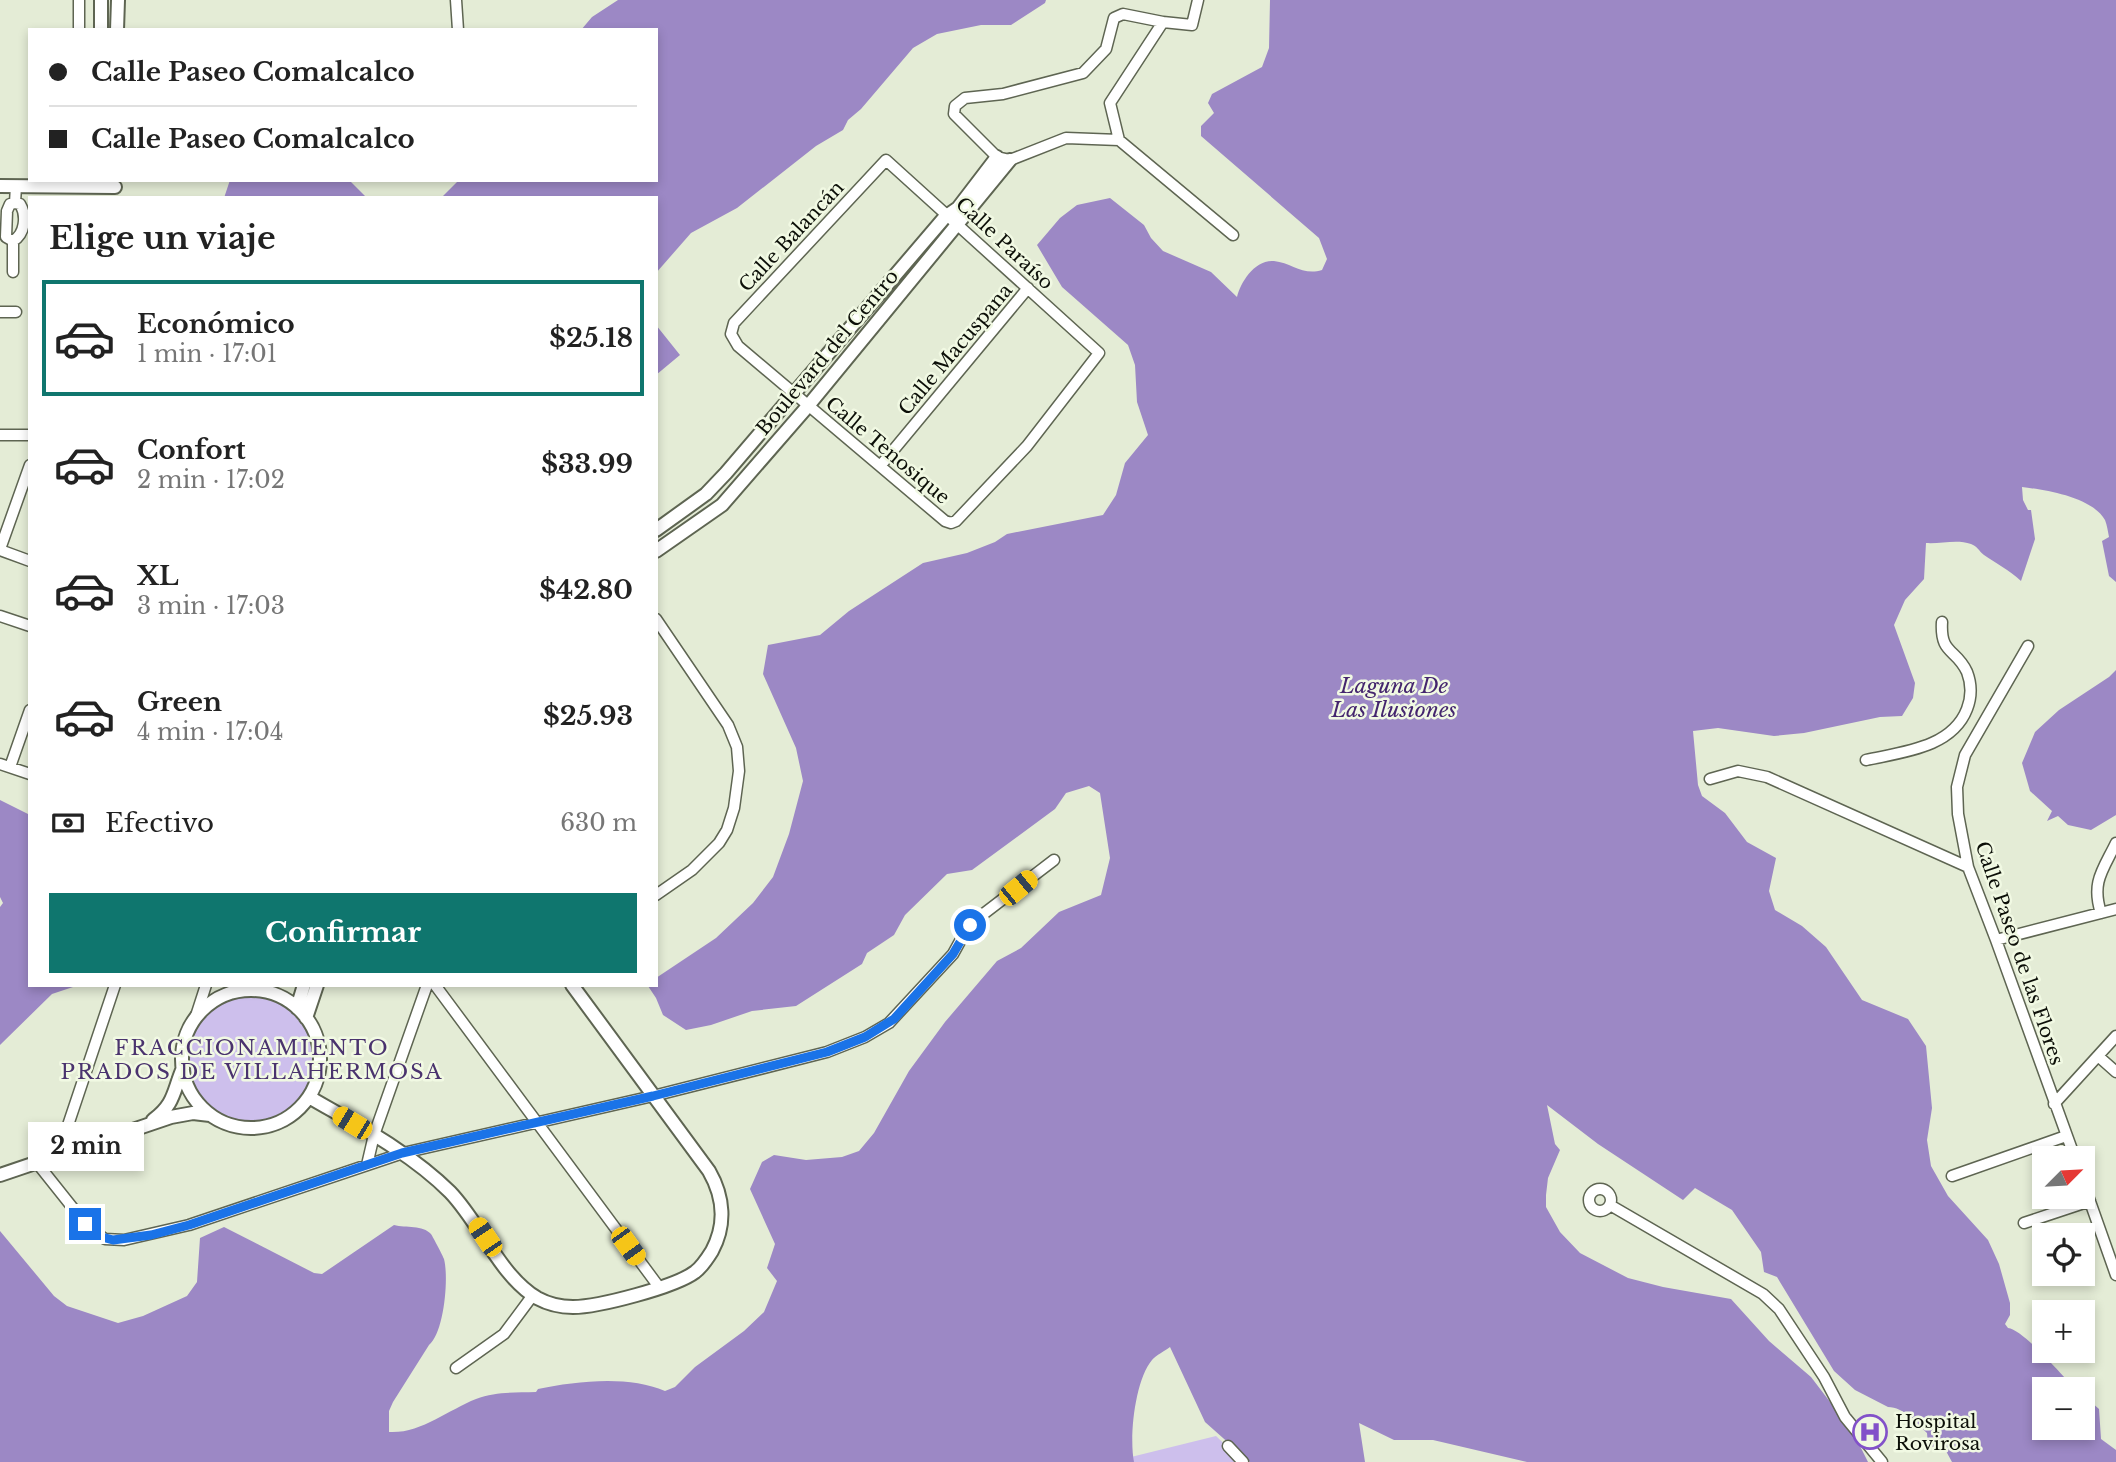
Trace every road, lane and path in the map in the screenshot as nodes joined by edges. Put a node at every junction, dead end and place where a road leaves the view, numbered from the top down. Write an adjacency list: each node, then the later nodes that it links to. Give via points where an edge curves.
1 (79, 0): 7 (street)
2 (101, 0): 8 (street)
3 (118, 0): 9 (street)
4 (456, 0): 10 (street)
5 (1198, 0): 6 (street, via 1192,25)
6 (1163, 22): 11 (street, via 1110,103); 12 (street, via 1118,15 1106,48 1083,74 960,100 954,114)
7 (79, 28)
8 (101, 28)
9 (117, 28)
10 (457, 28)
11 (1119, 140): 12 (street, via 1066,138); 23 (street)
12 (1004, 158): 20 (street, Boulevard del Centro)
13 (886, 160): 21 (street, Calle Paraíso); 29 (street, Calle Balancán, via 734,323)
14 (75, 184): 16 (street); 17 (street)
15 (0, 186): 16 (street)
16 (16, 186): 19 (street)
17 (98, 188): 18 (street)
18 (115, 188)
19 (15, 203): 24 (street, via 7,211 6,237); 24 (street, via 23,210 23,228)
20 (967, 206): 21 (street, Boulevard del Centro); 22 (street, Boulevard del Centro)
21 (948, 214): 22 (street, Calle Paraíso); 30 (street, Boulevard del Centro)
22 (958, 223): 26 (street, Calle Paraíso); 31 (street, Boulevard del Centro)
23 (1233, 235)
24 (13, 241): 25 (street)
25 (12, 272)
26 (1028, 288): 34 (street, Calle Macuspana); 36 (street, Calle Paraíso, via 1099,353 1027,446)
27 (0, 312): 28 (street)
28 (16, 312)
29 (733, 339): 30 (street, Calle Tenosique)
30 (794, 394): 31 (street, Calle Tenosique); 37 (street, Boulevard del Centro, via 712,488)
31 (808, 406): 34 (street, Calle Tenosique); 39 (street, Boulevard del Centro, via 722,505)
32 (0, 435): 33 (street)
33 (28, 435)
34 (881, 465): 36 (street, Calle Tenosique, via 945,521)
35 (28, 473): 38 (street)
36 (959, 518)
37 (658, 528)
38 (0, 550): 40 (street)
39 (658, 550)
40 (28, 560)
41 (0, 615): 44 (street)
42 (658, 622): 56 (street, via 732,732 739,771 724,836 692,870)
43 (1942, 622): 47 (street, via 1943,644 1964,666 1970,682)
44 (28, 625)
45 (2028, 646): 48 (street, Calle Paseo de las Flores)
46 (28, 714): 50 (street)
47 (1962, 720): 48 (street); 49 (street, via 1946,736 1927,745)
48 (1978, 730): 55 (street, Calle Paseo de las Flores, via 1961,764 1957,787)
49 (1866, 760)
50 (5, 766): 51 (street)
51 (28, 773)
52 (1710, 779): 55 (street, via 1738,771 1767,777)
53 (2116, 843): 58 (street, via 2096,886)
54 (1054, 860): 73 (street, via 970,925 933,978 878,1031 827,1052)
55 (1968, 867): 59 (street, Calle Paseo de las Flores)
56 (658, 894)
57 (2116, 909): 58 (street)
58 (2101, 913): 59 (street)
59 (1996, 940): 75 (street, Calle Paseo de las Flores)
60 (114, 987): 83 (street)
61 (205, 987): 68 (street)
62 (304, 987): 67 (street)
63 (316, 987): 67 (street)
64 (426, 987): 79 (street)
65 (437, 987): 77 (street)
66 (573, 987): 73 (street)
67 (302, 1013): 68 (street, via 273,994 244,990 219,998); 74 (street, via 320,1054)
68 (195, 1019): 71 (street, via 185,1041)
69 (2116, 1036): 70 (street)
70 (2098, 1056): 72 (street); 75 (street)
71 (183, 1068): 76 (street, via 191,1092); 78 (street, via 172,1101)
72 (2116, 1072)
73 (653, 1096): 77 (street); 93 (street, via 709,1171 722,1209 718,1237 702,1265)
74 (309, 1097): 76 (street, via 292,1115 269,1126 238,1127); 79 (street)
75 (2054, 1104): 80 (street, Calle Paseo de las Flores)
76 (213, 1116): 78 (street, via 189,1114)
77 (538, 1121): 82 (street); 93 (street)
78 (144, 1126): 83 (street)
79 (374, 1135): 82 (street); 85 (street)
80 (2066, 1136): 81 (street, Calle Paseo de las Flores); 87 (street)
81 (2070, 1146)
82 (402, 1153): 85 (street); 94 (street, via 454,1197 513,1278)
83 (58, 1155): 84 (street)
84 (37, 1163): 85 (street, via 85,1224 102,1237 117,1240 189,1225); 86 (street)
85 (367, 1165)
86 (0, 1175)
87 (1951, 1176)
88 (1609, 1205): 98 (street, via 1771,1301 1821,1371 1845,1417)
89 (2064, 1209): 91 (street)
90 (2093, 1209): 92 (street)
91 (2024, 1223)
92 (2116, 1275)
93 (659, 1287): 94 (street, via 581,1307 557,1305)
94 (533, 1295): 95 (street, via 504,1334)
95 (456, 1367)
96 (1228, 1446): 97 (street)
97 (1243, 1462)
98 (1882, 1462)

